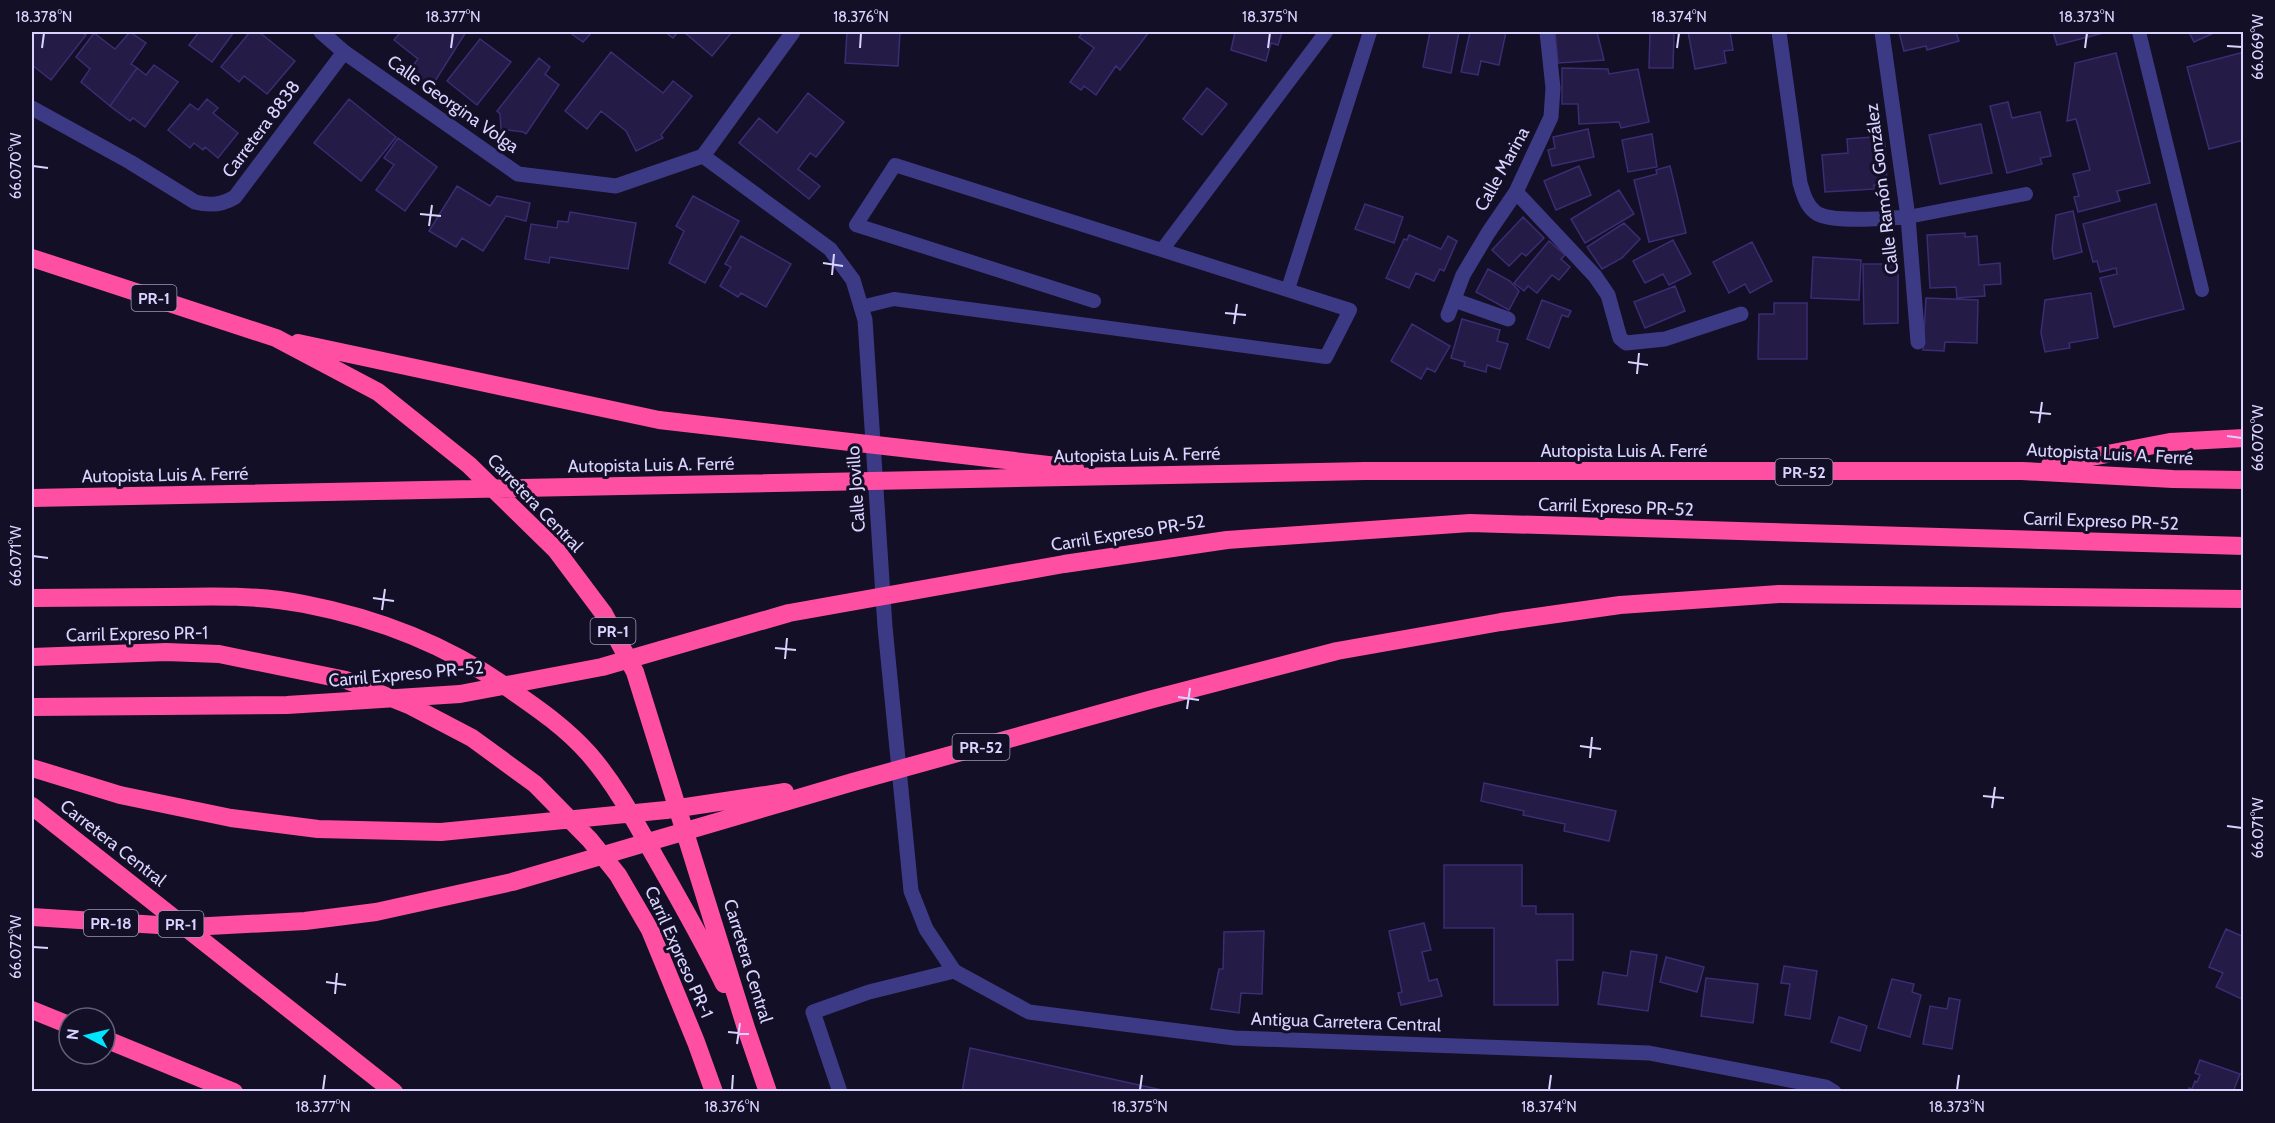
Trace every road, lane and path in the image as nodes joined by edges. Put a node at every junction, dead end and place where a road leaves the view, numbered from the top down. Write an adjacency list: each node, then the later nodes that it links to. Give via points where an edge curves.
1 (321, 32): 9 (street, Calle Georgina Volga)
2 (793, 32): 11 (street)
3 (1326, 32): 15 (lane)
4 (1370, 32): 17 (lane)
5 (1547, 32): 12 (street, Calle Marina, via 1553,88 1551,117)
6 (1779, 32): 14 (street, via 1800,183 1806,201 1816,213 1842,219)
7 (1882, 32): 14 (street, Calle Ramón González)
8 (2139, 32): 18 (lane)
9 (344, 52): 10 (street, Carretera 8838, via 235,196 225,203 195,202); 11 (street, Calle Georgina Volga, via 518,174 616,186)
10 (32, 108)
11 (703, 156): 21 (street, Calle Jovillo, via 830,249 853,280)
12 (1516, 192): 19 (street, Calle Marina, via 1463,275); 22 (street, via 1595,276 1608,295 1620,338 1626,343 1665,339)
13 (2026, 194): 14 (lane)
14 (1908, 217): 26 (street, Calle Ramón González)
15 (1162, 250): 17 (lane); 20 (lane, via 896,165 856,225)
16 (32, 258): 25 (highway, Carretera Central / PR-1)
17 (1288, 289): 21 (lane, via 1350,310 1326,357 894,298)
18 (2202, 290)
19 (1454, 300): 23 (street, Calle Marina); 24 (street)
20 (1095, 301)
21 (861, 307): 40 (street, Calle Jovillo, via 865,320 885,627)
22 (1741, 314)
23 (1448, 315)
24 (1508, 319)
25 (276, 338): 29 (highway, via 659,420); 46 (highway, Carretera Central / PR-1, via 378,392 469,465 548,542 604,614 635,672)
26 (1918, 342)
27 (2244, 438): 28 (highway, via 2170,442)
28 (2022, 471): 29 (highway, Autopista Luis A. Ferré / PR-52, via 1365,471); 30 (highway, Autopista Luis A. Ferré / PR-52)
29 (1146, 476): 31 (highway, Autopista Luis A. Ferré / PR-52)
30 (2244, 480)
31 (32, 498)
32 (2244, 546): 36 (highway, Carril Expreso PR-52, via 1470,523 1227,540 1064,564 789,613 602,667 460,694 287,705)
33 (32, 598): 46 (highway, via 230,596 304,604 386,625 444,649 487,673 561,726 589,754 621,796 703,941)
34 (2242, 599): 38 (highway, PR-52, via 1779,594 1620,605 1337,651)
35 (32, 657): 50 (highway, Carril Expreso PR-1, via 219,654 346,680 439,719 498,756 536,784 590,840 633,898 650,930)
36 (32, 707)
37 (32, 768): 38 (highway, via 120,795 231,818 318,829 421,831 666,810)
38 (853, 782): 42 (highway, PR-52, via 512,882 376,912 304,921)
39 (32, 806): 49 (highway, Carretera Central / PR-1)
40 (911, 891): 43 (street, Antigua Carretera Central, via 926,929)
41 (32, 917): 42 (highway, PR-18)
42 (190, 927)
43 (954, 971): 52 (street, via 869,992 813,1012); 53 (street, Antigua Carretera Central, via 1029,1012 1234,1038 1649,1053)
44 (32, 1010): 45 (highway)
45 (57, 1020)
46 (746, 1028): 51 (highway, Carretera Central / PR-1)
47 (117, 1044): 48 (highway)
48 (234, 1092)
49 (394, 1092)
50 (714, 1092)
51 (768, 1092)
52 (840, 1092)
53 (1834, 1092)

